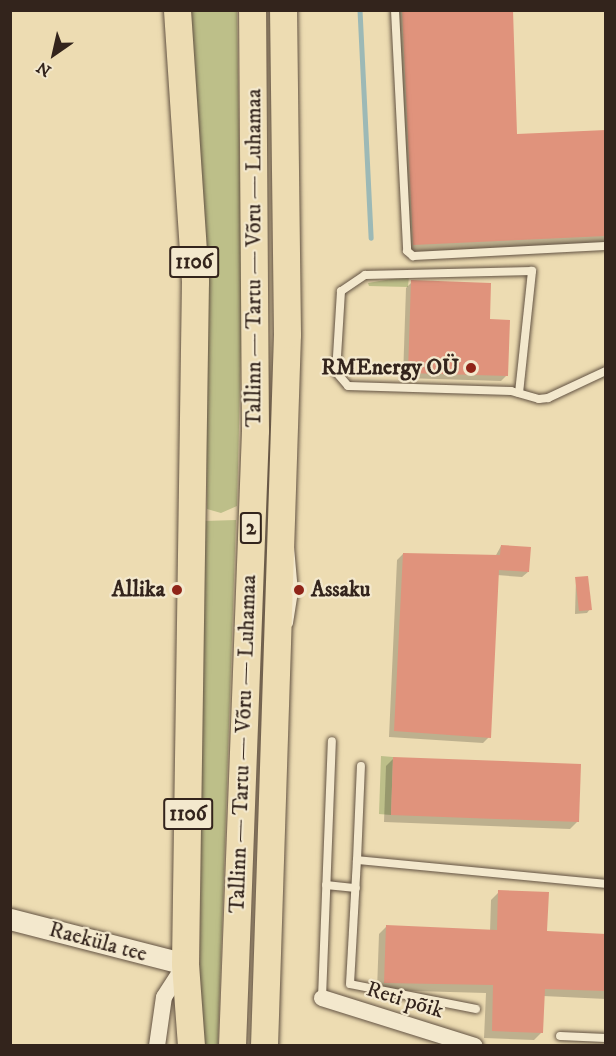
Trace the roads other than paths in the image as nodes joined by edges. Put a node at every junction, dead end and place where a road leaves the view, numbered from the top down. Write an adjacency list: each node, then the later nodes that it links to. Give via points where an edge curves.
1 (177, 10): 15 (highway, 1106, via 195,281)
2 (252, 10): 22 (highway, Tallinn — Tartu — Võru — Luhamaa / 2, via 255,430)
3 (283, 10): 23 (highway, Tallinn — Tartu — Võru — Luhamaa / 2, via 288,172 282,525)
4 (395, 10): 5 (lane, via 407,251 413,256)
5 (606, 246)
6 (606, 371): 7 (lane, via 548,398)
7 (519, 393): 7 (lane, via 348,386 339,381 341,291 365,274 532,272)
8 (332, 741): 12 (lane)
9 (361, 766): 10 (lane)
10 (357, 861): 11 (lane); 13 (lane)
11 (606, 884)
12 (326, 885): 13 (lane); 16 (lane)
13 (356, 888): 17 (lane, via 350,984)
14 (10, 919): 15 (street, Raeküla tee)
15 (185, 964): 20 (street, via 164,997); 21 (highway, 1106)
16 (322, 998): 24 (street, Reti põik)
17 (476, 1010)
18 (560, 1036): 19 (lane)
19 (606, 1038)
20 (157, 1046)
21 (191, 1046)
22 (232, 1046)
23 (264, 1046)
24 (475, 1046)

